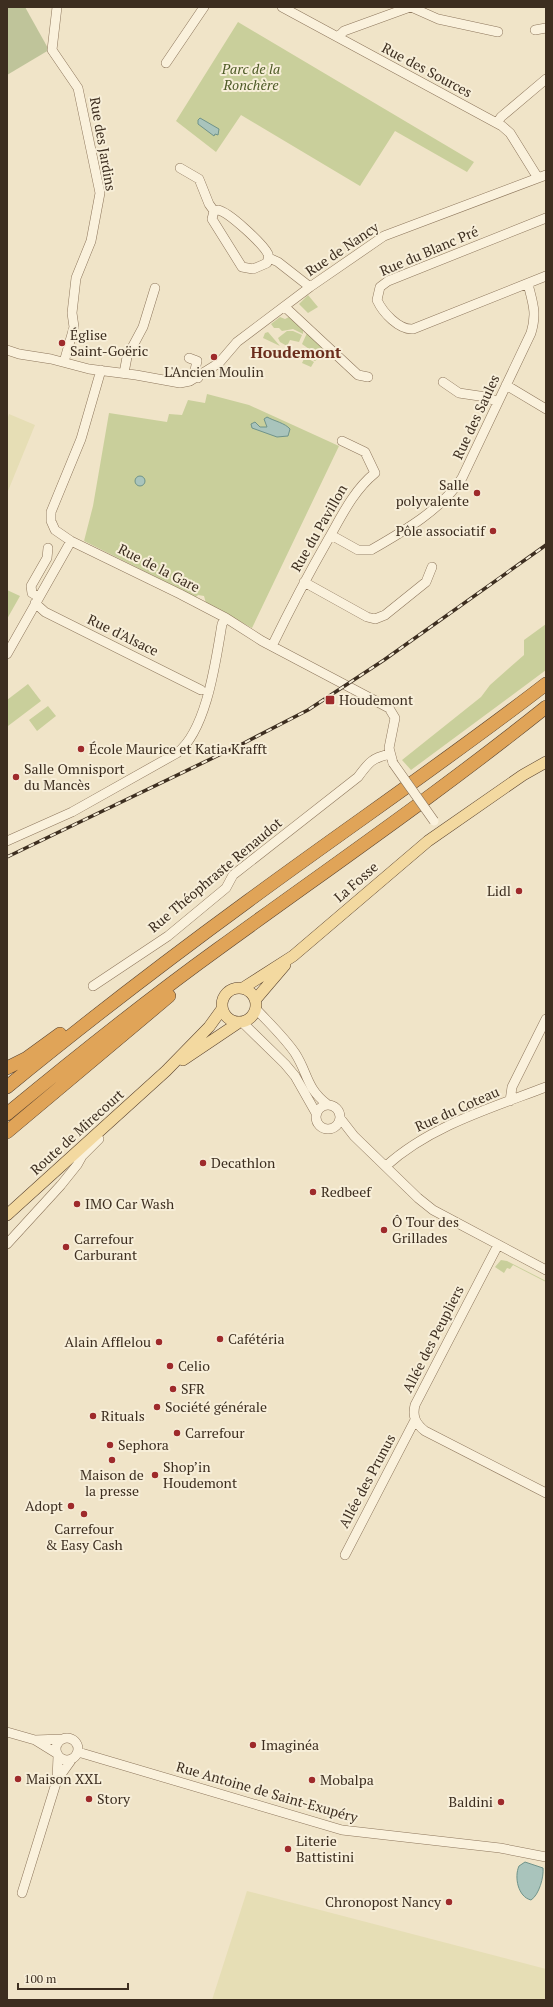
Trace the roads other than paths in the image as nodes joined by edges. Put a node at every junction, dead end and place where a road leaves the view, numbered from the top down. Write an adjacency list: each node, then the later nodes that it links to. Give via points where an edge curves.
1 (57, 7): 24 (street, Rue des Jardins, via 52,50 78,88 100,193 91,242 76,278 72,313 74,327)
2 (204, 7): 9 (street)
3 (282, 7): 8 (street, Rue des Sources)
4 (410, 7): 7 (street, via 438,19); 8 (street, via 344,31)
5 (546, 28): 6 (street)
6 (535, 30)
7 (498, 32)
8 (338, 38): 11 (street, Rue des Sources)
9 (166, 63)
10 (546, 79): 11 (street)
11 (497, 123): 13 (street, Rue des Sources, via 510,134)
12 (180, 168): 14 (street, via 199,179)
13 (542, 177): 19 (street, Rue de Nancy, via 384,236)
14 (214, 211): 16 (street, via 222,211 230,216 264,247); 16 (street, via 212,219 242,267 253,269 267,263)
15 (546, 218): 18 (street, Rue du Blanc Pré, via 388,280 380,287 377,297 380,305 398,325 408,329)
16 (269, 258): 19 (street)
17 (546, 276): 18 (street, Rue du Blanc Pré)
18 (528, 284): 30 (street, Rue des Saules, via 535,310 535,321)
19 (310, 287): 21 (street, Rue de Nancy)
20 (155, 288): 26 (street, via 143,327 128,357)
21 (285, 307): 27 (street, via 358,375); 28 (street, Rue de Nancy, via 237,342 219,364)
22 (7, 350): 24 (street, Rue de Nancy)
23 (189, 358): 28 (street, via 197,361 195,370)
24 (64, 362): 25 (street, Rue de Nancy)
25 (101, 370): 26 (street, Rue de Nancy); 35 (street, Rue de la Gare, via 81,439 51,512 51,521 56,530)
26 (124, 373): 28 (street, Rue de Nancy, via 180,383)
27 (368, 377)
28 (198, 378)
29 (443, 382): 31 (street, via 460,393 486,397)
30 (506, 385): 31 (street, Rue des Saules); 32 (street)
31 (498, 402): 34 (street, Rue des Saules, via 462,478 437,507 371,550 358,550)
32 (546, 409)
33 (342, 441): 34 (street, Rue du Pavillon, via 365,452 374,473 362,484)
34 (331, 536): 38 (street, Rue du Pavillon)
35 (71, 541): 39 (street); 40 (street, Rue de la Gare)
36 (48, 548): 39 (street, via 47,558 31,586)
37 (432, 567): 38 (street, via 426,582 385,615 375,619)
38 (304, 582): 41 (street, Rue du Pavillon)
39 (37, 600): 42 (street); 44 (street, Rue d'Alsace, via 45,612)
40 (226, 618): 41 (street, Rue de la Gare); 49 (street, via 222,624 209,694 193,732 183,747 177,753 72,812)
41 (272, 646): 46 (street, Rue de la Gare, via 391,710 395,718 389,743)
42 (7, 654)
43 (546, 684): 56 (highway, via 246,902)
44 (201, 690)
45 (546, 707): 50 (highway, via 486,755)
46 (390, 754): 48 (street, bridge, via 393,763); 52 (street, Rue Théophraste Renaudot, via 377,757 368,763 358,776 233,875 226,888 168,936)
47 (546, 762): 48 (main road, via 522,775)
48 (441, 832): 51 (main road, La Fosse)
49 (7, 841)
50 (216, 950): 63 (highway, via 184,983); 67 (highway)
51 (293, 956): 53 (main road, La Fosse); 54 (main road, La Fosse)
52 (93, 986)
53 (243, 988): 54 (main road, via 250,992); 55 (main road, via 229,992 223,999)
54 (256, 1004): 58 (main road, via 252,1018); 65 (street, via 300,1062 313,1092)
55 (222, 1009): 58 (main road, via 229,1020); 60 (main road, Route de Mirecourt, via 209,1027)
56 (94, 1018): 59 (highway, via 76,1023 27,1058); 61 (highway)
57 (546, 1019): 64 (street, via 512,1087)
58 (240, 1023): 60 (main road, Route de Mirecourt); 66 (street, via 286,1064)
59 (7, 1068)
60 (166, 1071): 69 (main road, Route de Mirecourt)
61 (7, 1087)
62 (546, 1087): 64 (street, Rue du Coteau)
63 (61, 1088): 71 (highway); 73 (highway)
64 (510, 1101): 74 (street, Rue du Coteau, via 443,1128)
65 (327, 1104): 66 (street, via 320,1107); 68 (street, via 338,1109)
66 (316, 1113): 70 (street, via 316,1120 320,1126)
67 (7, 1114)
68 (340, 1118): 70 (street, via 336,1126); 72 (street)
69 (108, 1124): 75 (main road, Route de Mirecourt); 76 (street, via 61,1185)
70 (331, 1128): 72 (street)
71 (7, 1132)
72 (354, 1136): 74 (street)
73 (7, 1140)
74 (386, 1166): 77 (street, via 433,1210)
75 (7, 1215)
76 (7, 1244)
77 (498, 1245): 78 (street); 79 (street, Allée des Peupliers, via 415,1405)
78 (546, 1270)
79 (415, 1420): 80 (street, via 425,1431); 81 (street, Allée des Prunus)
80 (546, 1493)
81 (345, 1555)
82 (7, 1732): 84 (street)
83 (62, 1739): 84 (street); 85 (street, via 56,1745); 86 (street, via 74,1740 78,1746)
84 (35, 1740): 85 (street)
85 (57, 1754): 86 (street, via 65,1760); 87 (street)
86 (75, 1756): 87 (street); 88 (street, Rue Antoine de Saint-Exupéry, via 342,1830 500,1848)
87 (57, 1780): 89 (street)
88 (546, 1857)
89 (22, 1893)

